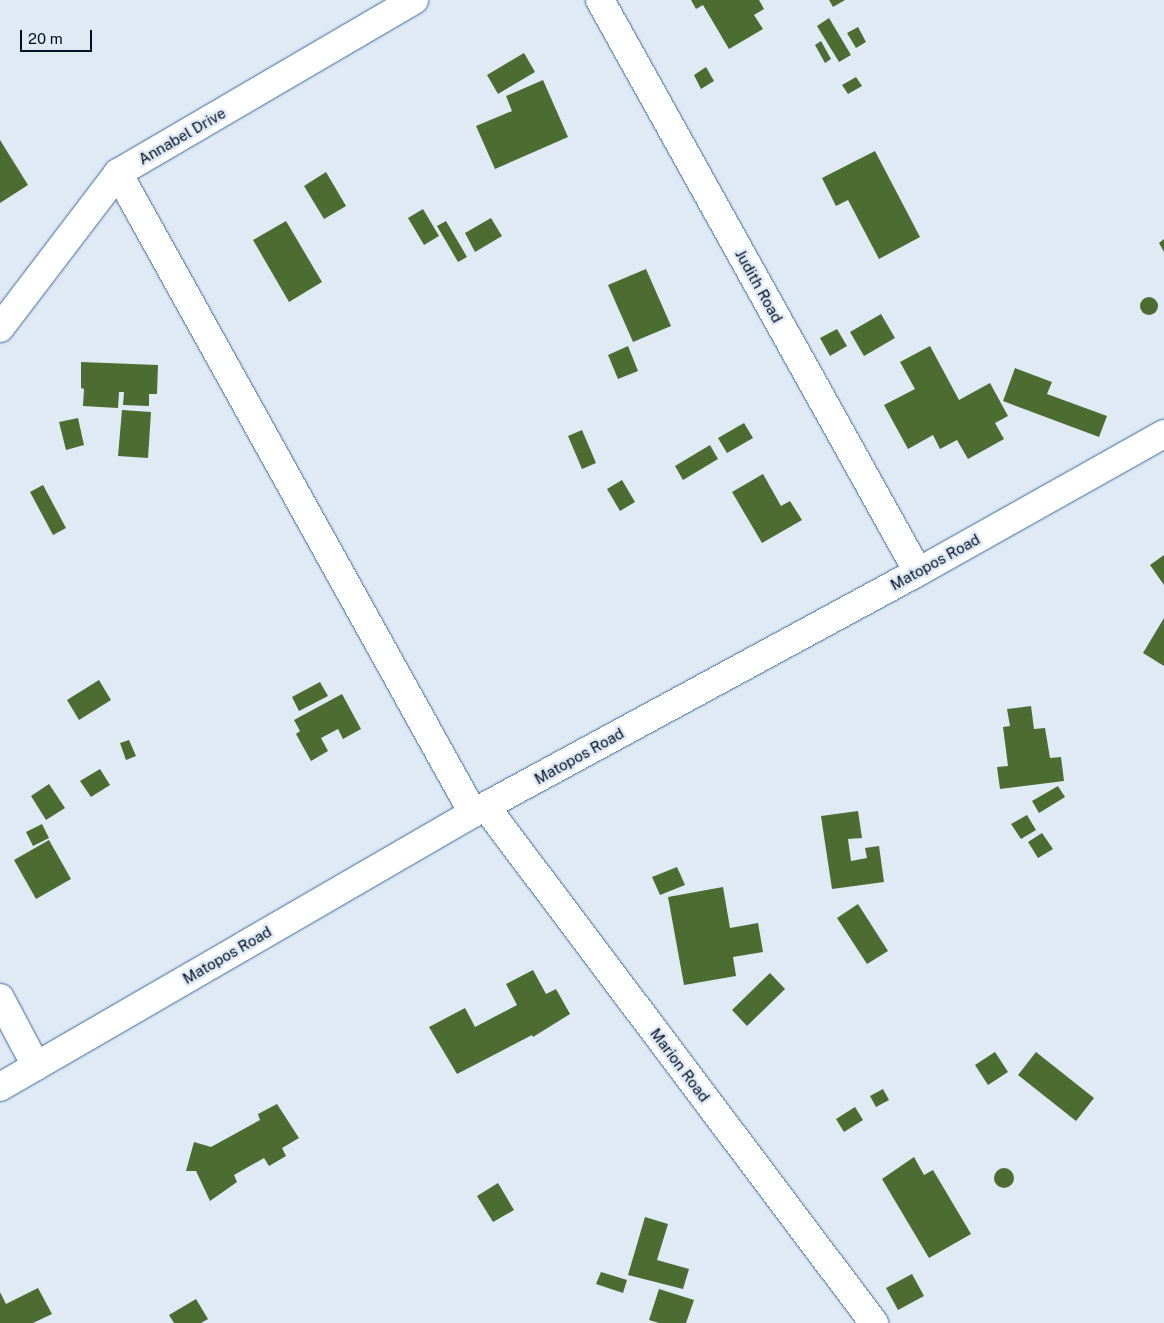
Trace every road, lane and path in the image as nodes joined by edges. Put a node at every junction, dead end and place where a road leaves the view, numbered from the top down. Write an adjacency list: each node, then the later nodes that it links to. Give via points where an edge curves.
1 (414, 0): 3 (street, Annabel Drive)
2 (600, 0): 6 (street, Judith Road)
3 (118, 173): 4 (street, Annabel Drive); 7 (street, Marion Road)
4 (0, 328)
5 (1164, 434): 6 (street, Matopos Road)
6 (918, 572): 7 (street, Matopos Road)
7 (480, 810): 9 (street, Matopos Road); 11 (street, Marion Road)
8 (0, 998): 9 (street)
9 (36, 1066): 10 (street, Matopos Road)
10 (0, 1087)
11 (874, 1323)

